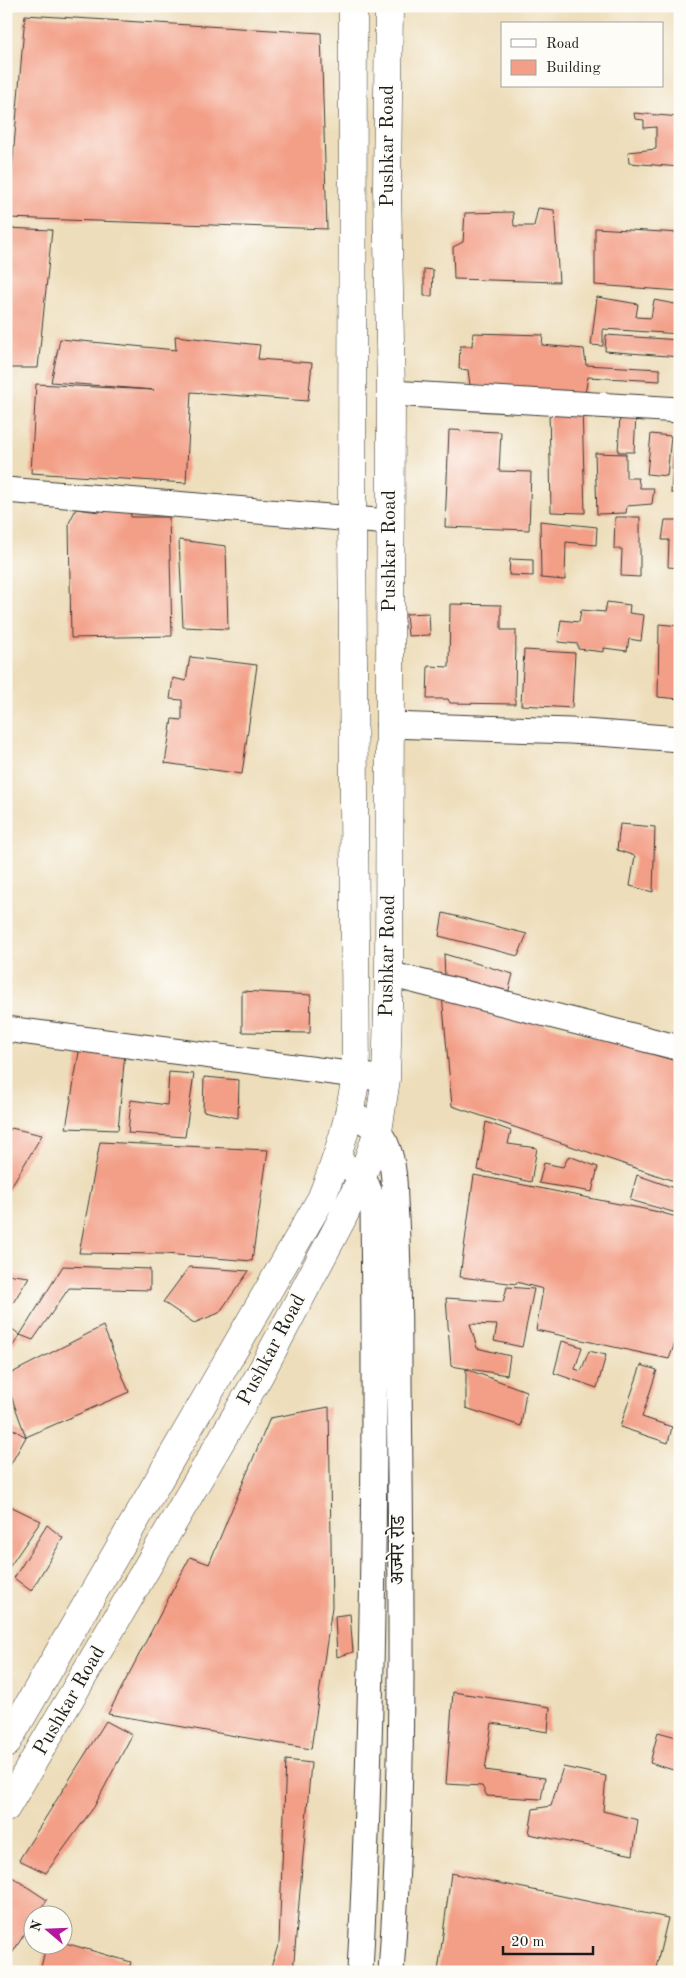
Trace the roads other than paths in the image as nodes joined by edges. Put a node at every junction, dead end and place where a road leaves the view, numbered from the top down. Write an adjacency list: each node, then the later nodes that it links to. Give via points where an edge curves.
1 (353, 6): 6 (highway, Pushkar Road)
2 (389, 6): 3 (highway, Pushkar Road, via 387,188)
3 (392, 393): 4 (street); 7 (highway, Pushkar Road)
4 (680, 410)
5 (6, 490): 6 (street)
6 (352, 519): 7 (street); 13 (highway, Pushkar Road)
7 (389, 522): 8 (highway, Pushkar Road)
8 (389, 725): 9 (street, via 571,731); 10 (highway, Pushkar Road)
9 (680, 739)
10 (389, 974): 12 (street); 14 (highway, Pushkar Road)
11 (7, 1036): 13 (street)
12 (680, 1048)
13 (356, 1075): 14 (street); 15 (highway, Pushkar Road)
14 (386, 1079): 16 (highway, Pushkar Road)
15 (351, 1113): 16 (street); 17 (highway, Pushkar Road)
16 (378, 1131): 18 (highway, Pushkar Road); 22 (street, अज्मेर रोड, via 388,1147 393,1172 399,1294 398,1868)
17 (338, 1160): 18 (street); 19 (highway, Pushkar Road, via 321,1199)
18 (362, 1177): 20 (highway, Pushkar Road, via 260,1376); 21 (street, अज्मेर रोड, via 371,1190 373,1208 375,1465)
19 (6, 1744)
20 (6, 1808)
21 (360, 1972)
22 (390, 1972)

